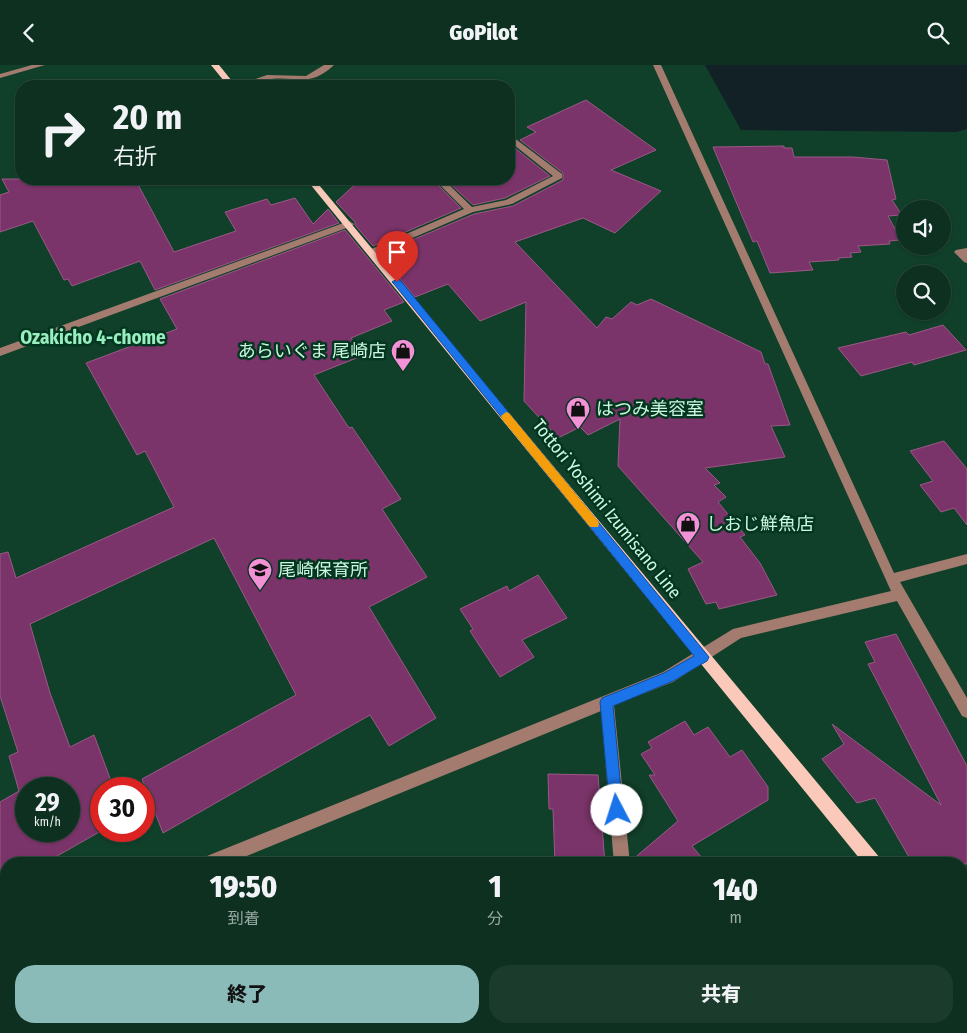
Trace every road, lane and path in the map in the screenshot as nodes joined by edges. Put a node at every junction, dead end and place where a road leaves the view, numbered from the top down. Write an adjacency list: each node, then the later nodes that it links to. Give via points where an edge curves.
1 (41, 65): 5 (street)
2 (214, 65): 6 (main road)
3 (330, 65): 7 (street, via 307,78 267,77)
4 (657, 65): 18 (street)
5 (0, 76)
6 (227, 80)
7 (258, 80)
8 (515, 142): 11 (street, via 559,175 509,202)
9 (315, 185): 12 (main road, Tottori Yoshimi Izumisano Line)
10 (444, 185): 11 (street)
11 (470, 210): 14 (street)
12 (349, 224): 14 (main road, Tottori Yoshimi Izumisano Line); 16 (street)
13 (967, 251): 15 (street, via 960,252)
14 (372, 252): 20 (main road, Tottori Yoshimi Izumisano Line)
15 (967, 260)
16 (0, 351)
17 (967, 559): 18 (street)
18 (891, 579): 19 (street)
19 (899, 595): 20 (street, via 738,633); 22 (street)
20 (702, 657): 21 (street, via 668,677); 25 (main road, Tottori Yoshimi Izumisano Line)
21 (607, 702): 23 (street); 24 (street)
22 (967, 711)
23 (224, 857)
24 (621, 857)
25 (868, 857)

